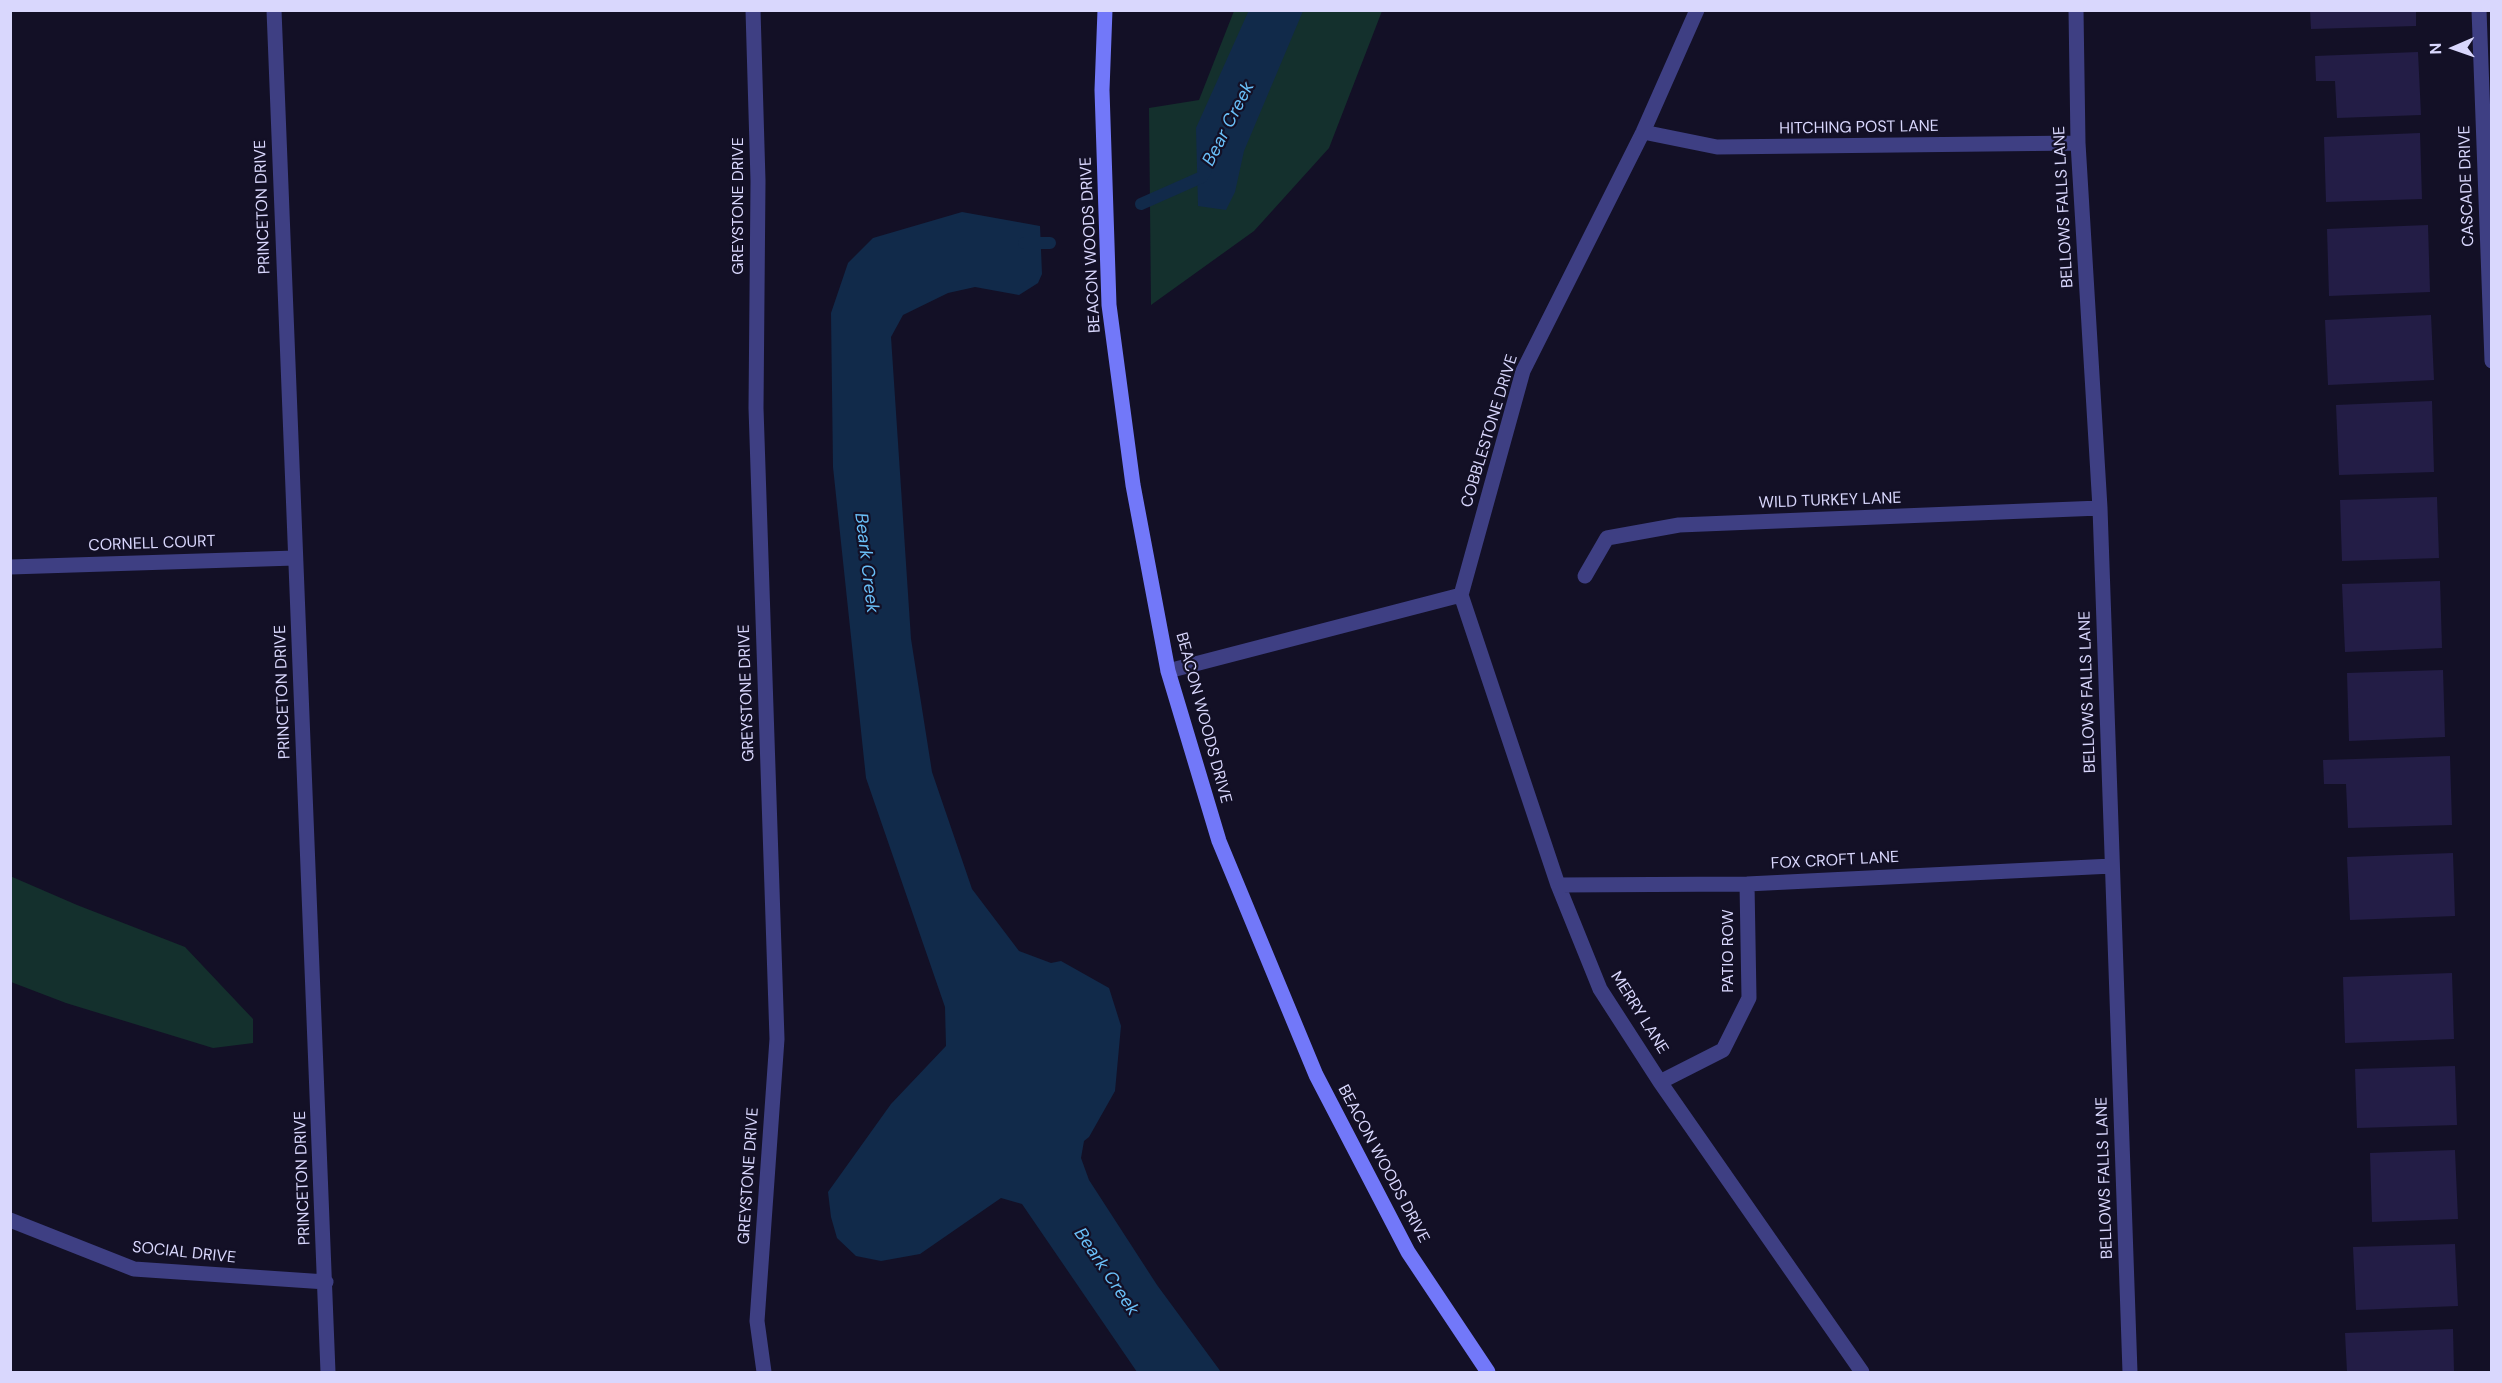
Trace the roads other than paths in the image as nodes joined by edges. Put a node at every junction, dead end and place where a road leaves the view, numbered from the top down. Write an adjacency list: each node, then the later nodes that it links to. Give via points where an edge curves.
1 (274, 10): 11 (street, PRINCETON DRIVE)
2 (753, 10): 23 (street, GREYSTONE DRIVE, via 758,181 756,408 777,1039 757,1321)
3 (1105, 10): 15 (street, BEACON WOODS DRIVE, via 1102,90 1109,305 1133,485)
4 (1697, 10): 7 (street, COBBLESTONE DRIVE)
5 (2076, 10): 8 (street, BELLOWS FALLS LANE)
6 (2479, 10): 9 (street, CASCADE DRIVE)
7 (1643, 132): 8 (street, HITCHING POST LANE, via 1717,147); 14 (street, COBBLESTONE DRIVE, via 1523,371)
8 (2078, 143): 10 (street, BELLOWS FALLS LANE)
9 (2492, 361)
10 (2100, 508): 13 (street, WILD TURKEY LANE, via 1679,525 1607,538); 16 (street, BELLOWS FALLS LANE)
11 (295, 558): 12 (street, CORNELL COURT); 21 (street, PRINCETON DRIVE)
12 (10, 567)
13 (1585, 576)
14 (1461, 595): 15 (street); 18 (street, MERRY LANE)
15 (1168, 671): 24 (street, BEACON WOODS DRIVE, via 1219,841 1316,1075 1408,1252)
16 (2112, 866): 17 (street, FOX CROFT LANE); 26 (street, BELLOWS FALLS LANE)
17 (1747, 884): 18 (street, FOX CROFT LANE); 19 (street, PATIO ROW, via 1749,998 1723,1050)
18 (1558, 885): 19 (street, MERRY LANE, via 1600,989)
19 (1660, 1082): 25 (street, MERRY LANE)
20 (10, 1220): 21 (street, SOCIAL DRIVE, via 134,1269)
21 (326, 1282): 22 (street, PRINCETON DRIVE)
22 (328, 1372)
23 (764, 1372)
24 (1488, 1372)
25 (1862, 1372)
26 (2130, 1372)

